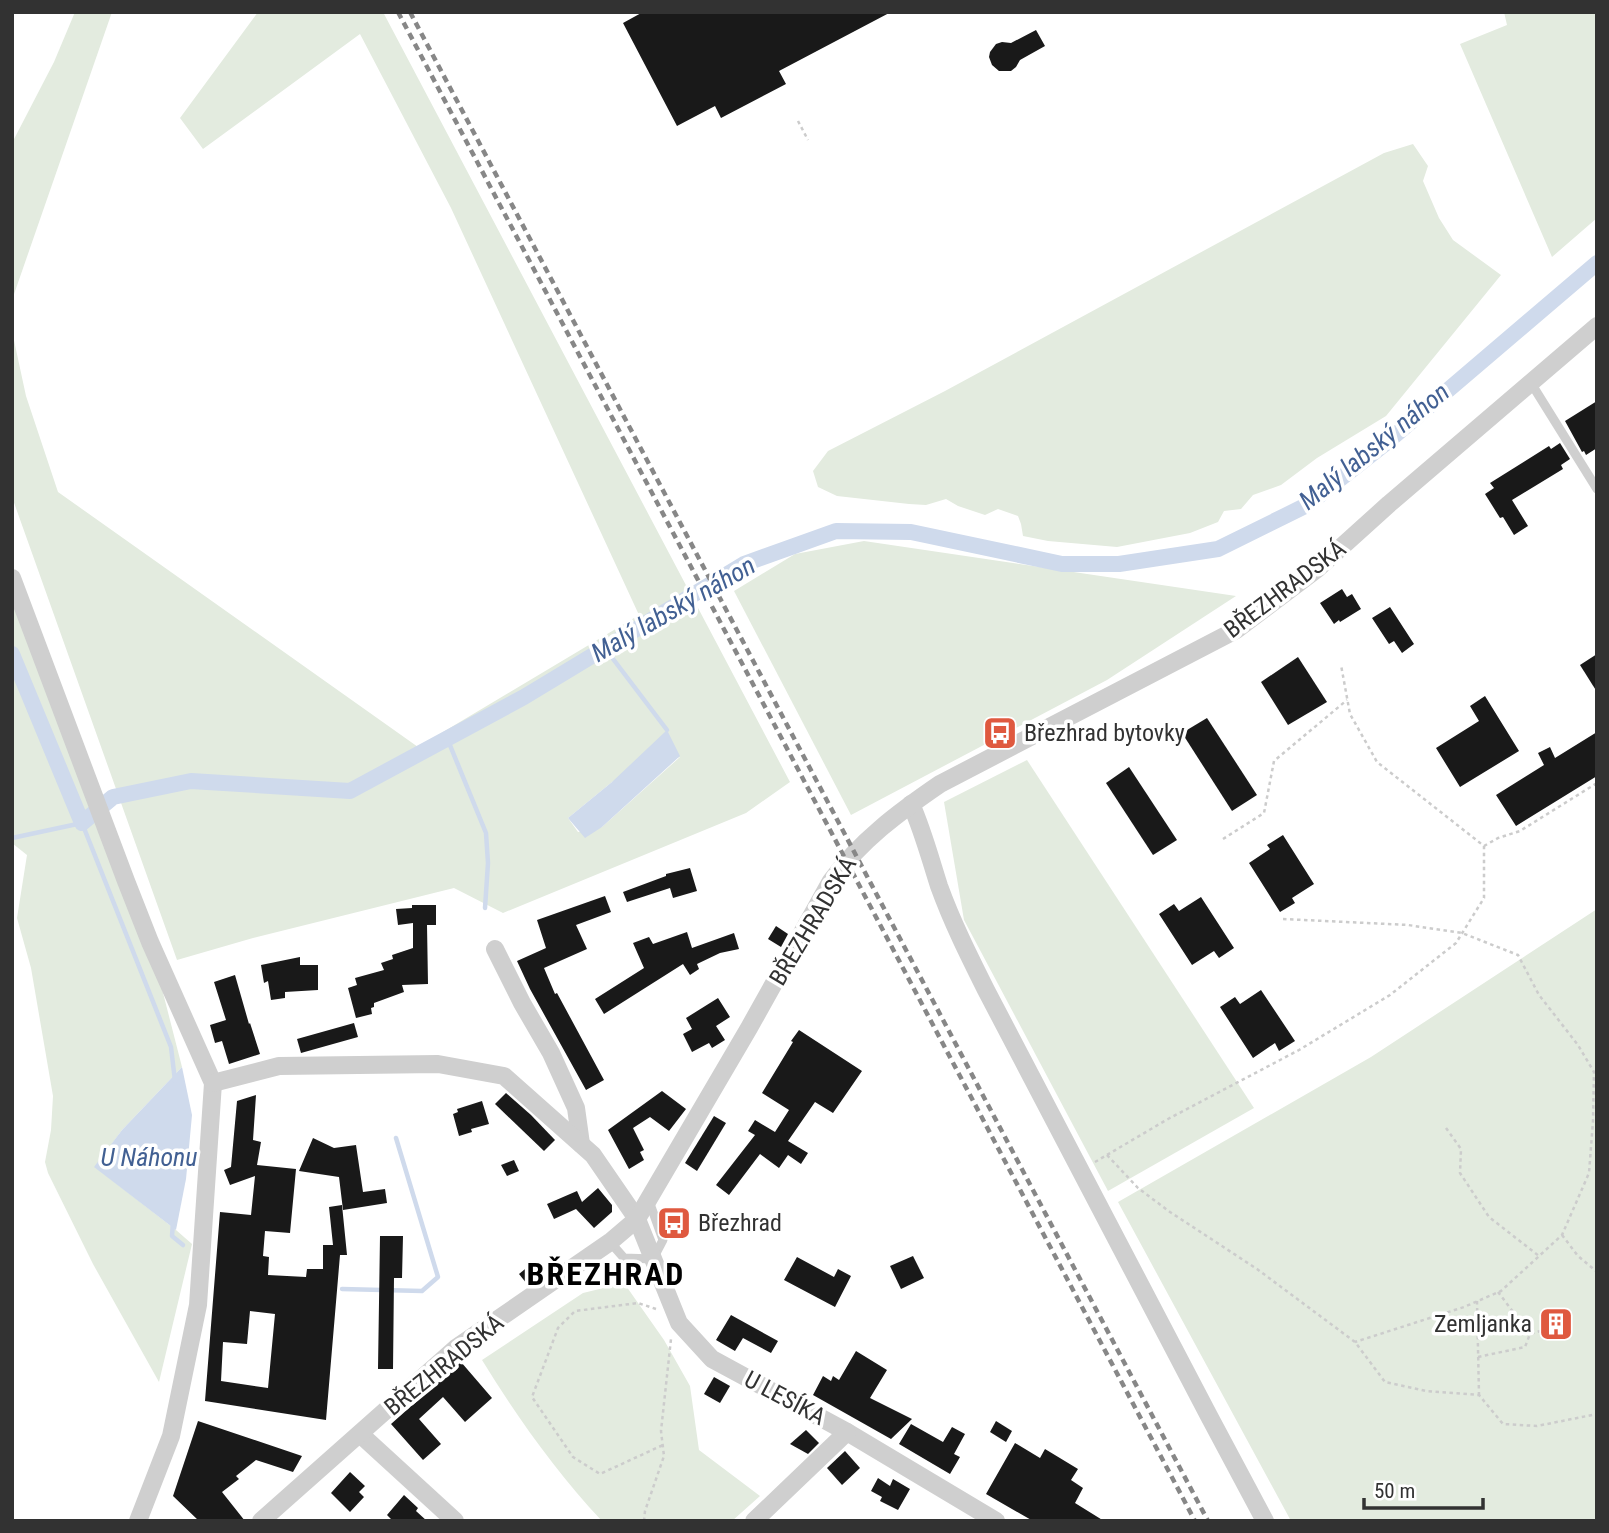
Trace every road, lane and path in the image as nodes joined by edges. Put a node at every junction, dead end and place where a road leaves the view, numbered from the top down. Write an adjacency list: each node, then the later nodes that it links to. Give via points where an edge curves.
1 (798, 121): 2 (path)
2 (808, 140)
3 (1597, 326): 4 (street, BŘEZHRADSKÁ)
4 (1531, 383): 5 (lane); 10 (street, BŘEZHRADSKÁ, via 1317,569 1236,631)
5 (1597, 489)
6 (12, 579): 16 (street, via 150,942)
7 (1341, 665): 8 (path)
8 (1347, 700): 11 (path, via 1274,761 1264,813); 12 (path, via 1377,762)
9 (1597, 783): 12 (path, via 1520,831)
10 (911, 804): 20 (street, via 956,930); 21 (street, BŘEZHRADSKÁ, via 854,852 831,881)
11 (1223, 839)
12 (1484, 846): 14 (path, via 1484,898)
13 (1283, 919): 14 (path, via 1408,925)
14 (1462, 933): 19 (path, via 1456,943 1390,995); 23 (path, via 1518,955 1539,995 1594,1072 1590,1173)
15 (495, 949): 18 (street, via 576,1108)
16 (213, 1083): 18 (street, U LESÍKA, via 279,1066 438,1064 504,1076); 40 (street, via 198,1305 171,1436)
17 (1446, 1128): 25 (path, via 1461,1149 1460,1173 1489,1217)
18 (581, 1144): 22 (street, U LESÍKA)
19 (1107, 1155): 20 (path); 33 (path, via 1138,1188)
20 (1080, 1171): 46 (street)
21 (648, 1199): 22 (street, BŘEZHRADSKÁ); 26 (lane, via 663,1240)
22 (637, 1219): 24 (street, BŘEZHRADSKÁ); 26 (street, U LESÍKA)
23 (1562, 1236): 25 (path); 27 (path)
24 (610, 1242): 26 (lane, via 624,1258); 38 (street, BŘEZHRADSKÁ, via 456,1349)
25 (1539, 1255): 28 (path)
26 (653, 1259): 30 (street, U LESÍKA)
27 (1597, 1272)
28 (1499, 1292): 29 (path); 32 (path)
29 (1477, 1301): 33 (path); 34 (path)
30 (676, 1315): 37 (street, U LESÍKA, via 712,1359); 39 (path); 39 (path, via 638,1303 575,1311 558,1328 532,1397 573,1457 600,1474)
31 (1547, 1329): 32 (path)
32 (1530, 1334): 34 (path, via 1525,1348)
33 (1355, 1342): 35 (path, via 1385,1381 1426,1391)
34 (1478, 1357): 35 (path)
35 (1479, 1395): 36 (path, via 1503,1424 1537,1426)
36 (1597, 1414)
37 (847, 1432): 44 (street); 45 (street, U LESÍKA)
38 (360, 1434): 41 (street, BŘEZHRADSKÁ); 42 (street)
39 (663, 1445): 43 (path, via 664,1456)
40 (138, 1521)
41 (261, 1521)
42 (455, 1521)
43 (644, 1521)
44 (754, 1521)
45 (996, 1521)
46 (1265, 1521)

